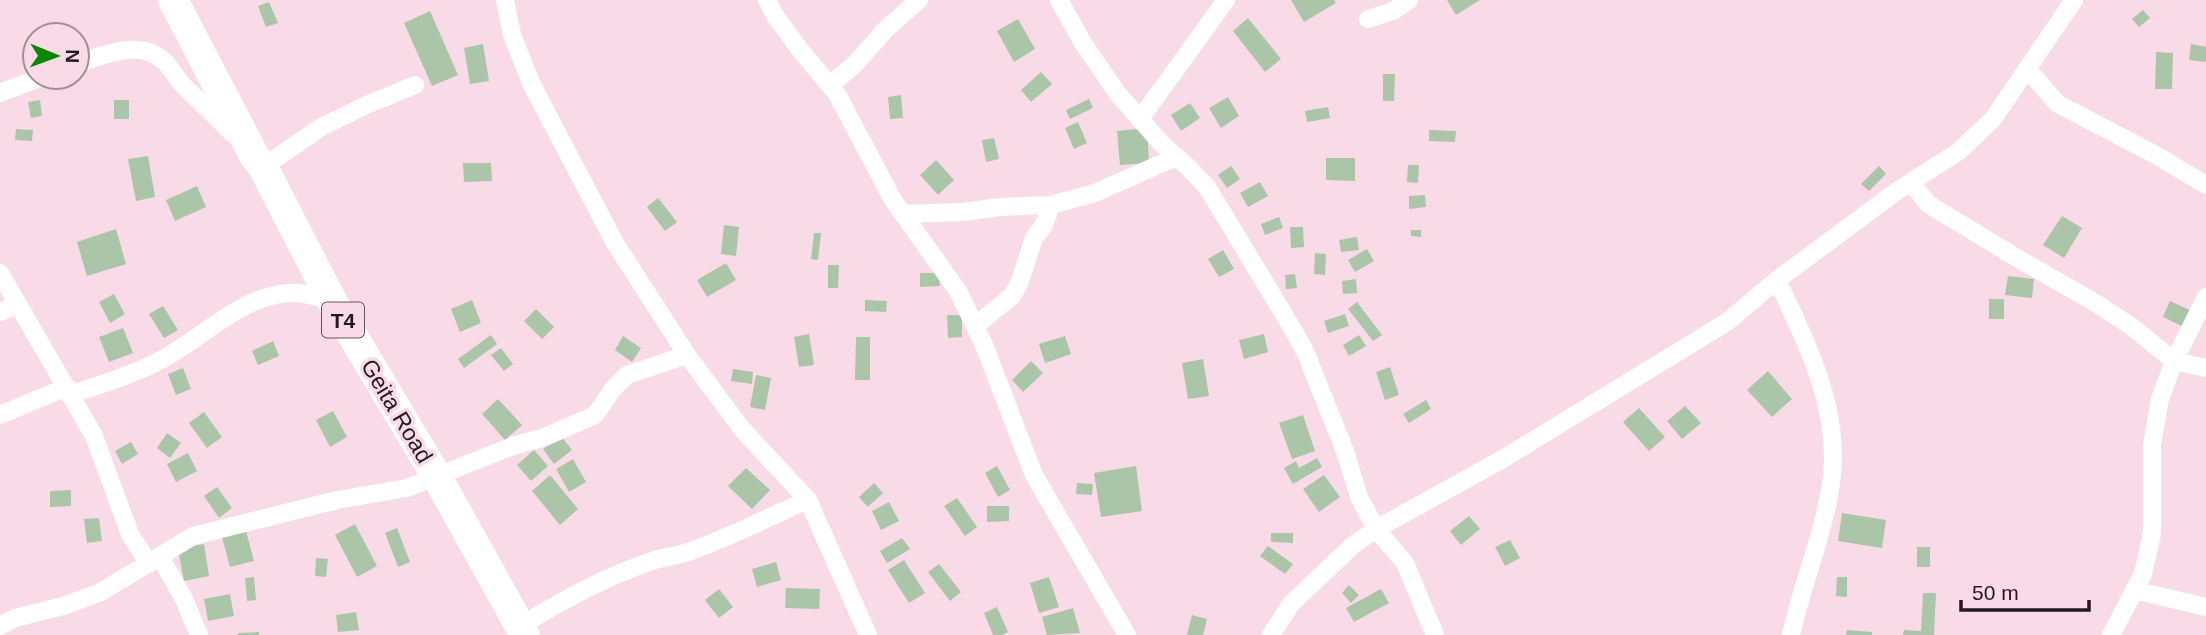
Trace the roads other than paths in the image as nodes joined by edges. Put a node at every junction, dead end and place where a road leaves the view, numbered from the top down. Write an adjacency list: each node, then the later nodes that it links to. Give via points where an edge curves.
1 (173, 0): 18 (highway, Geita Road / T4)
2 (505, 0): 30 (street, via 512,35 532,85 615,243)
3 (766, 0): 14 (street)
4 (919, 0): 14 (street)
5 (1059, 0): 16 (street, via 1090,53)
6 (1226, 0): 16 (street)
7 (1409, 0): 9 (street, via 1393,12)
8 (2074, 0): 11 (street)
9 (1368, 19)
10 (91, 59): 18 (street, via 133,49 163,60)
11 (2028, 69): 19 (street, via 1993,119 1958,152); 20 (street, via 2058,104)
12 (21, 85): 15 (street)
13 (415, 85): 18 (street)
14 (830, 85): 22 (street)
15 (0, 93)
16 (1140, 119): 17 (street)
17 (1176, 157): 21 (street, via 1095,193); 37 (street, via 1206,187 1305,351 1359,497)
18 (259, 162): 26 (highway, Geita Road / T4)
19 (1911, 183): 24 (street); 31 (street, via 1928,204 2094,302)
20 (2206, 185)
21 (1051, 205): 22 (street); 29 (street, via 1012,296)
22 (903, 214): 29 (street, via 958,291)
23 (0, 273): 27 (street)
24 (1777, 280): 37 (street, via 1727,322 1501,460); 43 (street, via 1823,385 1831,431 1830,492)
25 (2206, 297): 31 (street)
26 (332, 301): 33 (street, via 292,293 272,296 122,379); 35 (highway, Geita Road / T4)
27 (18, 304): 28 (street); 33 (street)
28 (0, 312)
29 (975, 326): 46 (street, via 1034,475)
30 (687, 355): 35 (street, via 627,375 595,415); 36 (street, via 742,429)
31 (2174, 361): 32 (street); 39 (street, via 2160,399 2152,445 2152,533 2143,574)
32 (2206, 369)
33 (69, 390): 34 (street); 38 (street, via 94,436 130,534)
34 (0, 415)
35 (437, 478): 38 (street, via 193,536); 42 (highway, Geita Road / T4)
36 (808, 500): 42 (street, via 708,544 624,571 552,606); 45 (street)
37 (1376, 529): 47 (street, via 1291,604); 48 (street, via 1405,563)
38 (155, 561): 41 (street, via 101,592); 44 (street, via 183,597)
39 (2134, 590): 40 (street); 49 (street)
40 (2206, 607)
41 (0, 626)
42 (523, 631)
43 (1788, 634)
44 (199, 635)
45 (868, 635)
46 (1127, 635)
47 (1271, 635)
48 (1435, 635)
49 (2111, 635)

